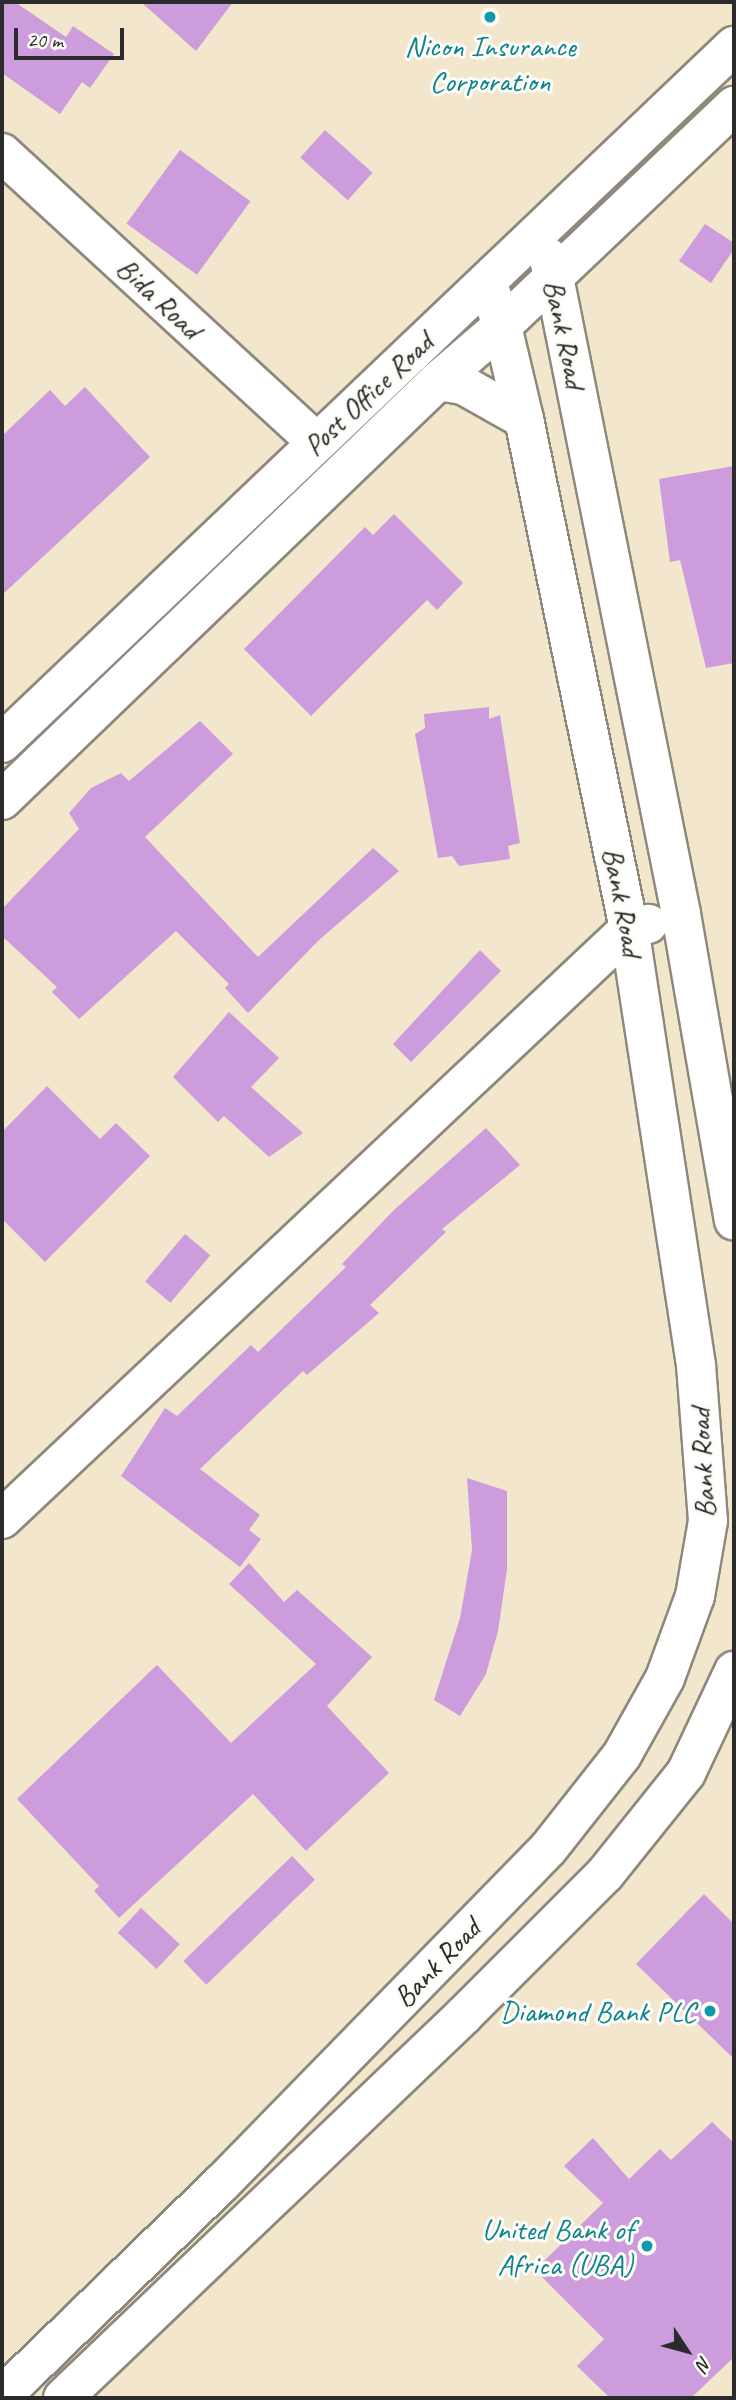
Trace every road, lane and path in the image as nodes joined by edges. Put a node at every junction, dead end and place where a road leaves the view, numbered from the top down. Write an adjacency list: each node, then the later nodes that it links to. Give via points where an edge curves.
1 (734, 46): 4 (street, Post Office Road)
2 (734, 106): 5 (street, Post Office Road)
3 (4, 161): 10 (street, Bida Road)
4 (539, 232): 5 (street, Bank Road); 6 (street, Post Office Road)
5 (554, 276): 7 (street, Post Office Road); 13 (street, Bank Road)
6 (487, 281): 7 (street, Bank Road); 10 (street, Post Office Road)
7 (502, 326): 8 (street, Post Office Road); 9 (street, Bank Road)
8 (438, 381): 9 (street, via 463,385); 12 (street, Post Office Road)
9 (524, 419): 14 (street, Bank Road)
10 (316, 442): 11 (street, Post Office Road)
11 (2, 743)
12 (2, 800)
13 (681, 914): 14 (street); 15 (street, Bank Road)
14 (629, 929): 17 (street); 19 (street, Bank Road, via 696,1365 708,1521 695,1596 665,1678 622,1755 548,1849)
15 (720, 1049): 16 (street, Bank Road)
16 (734, 1220)
17 (2, 1518)
18 (734, 1671): 20 (street, Bank Road, via 686,1773 605,1874)
19 (221, 2184): 20 (street); 21 (street, Bank Road)
20 (252, 2216): 22 (street, Bank Road)
21 (2, 2396)
22 (63, 2398)

